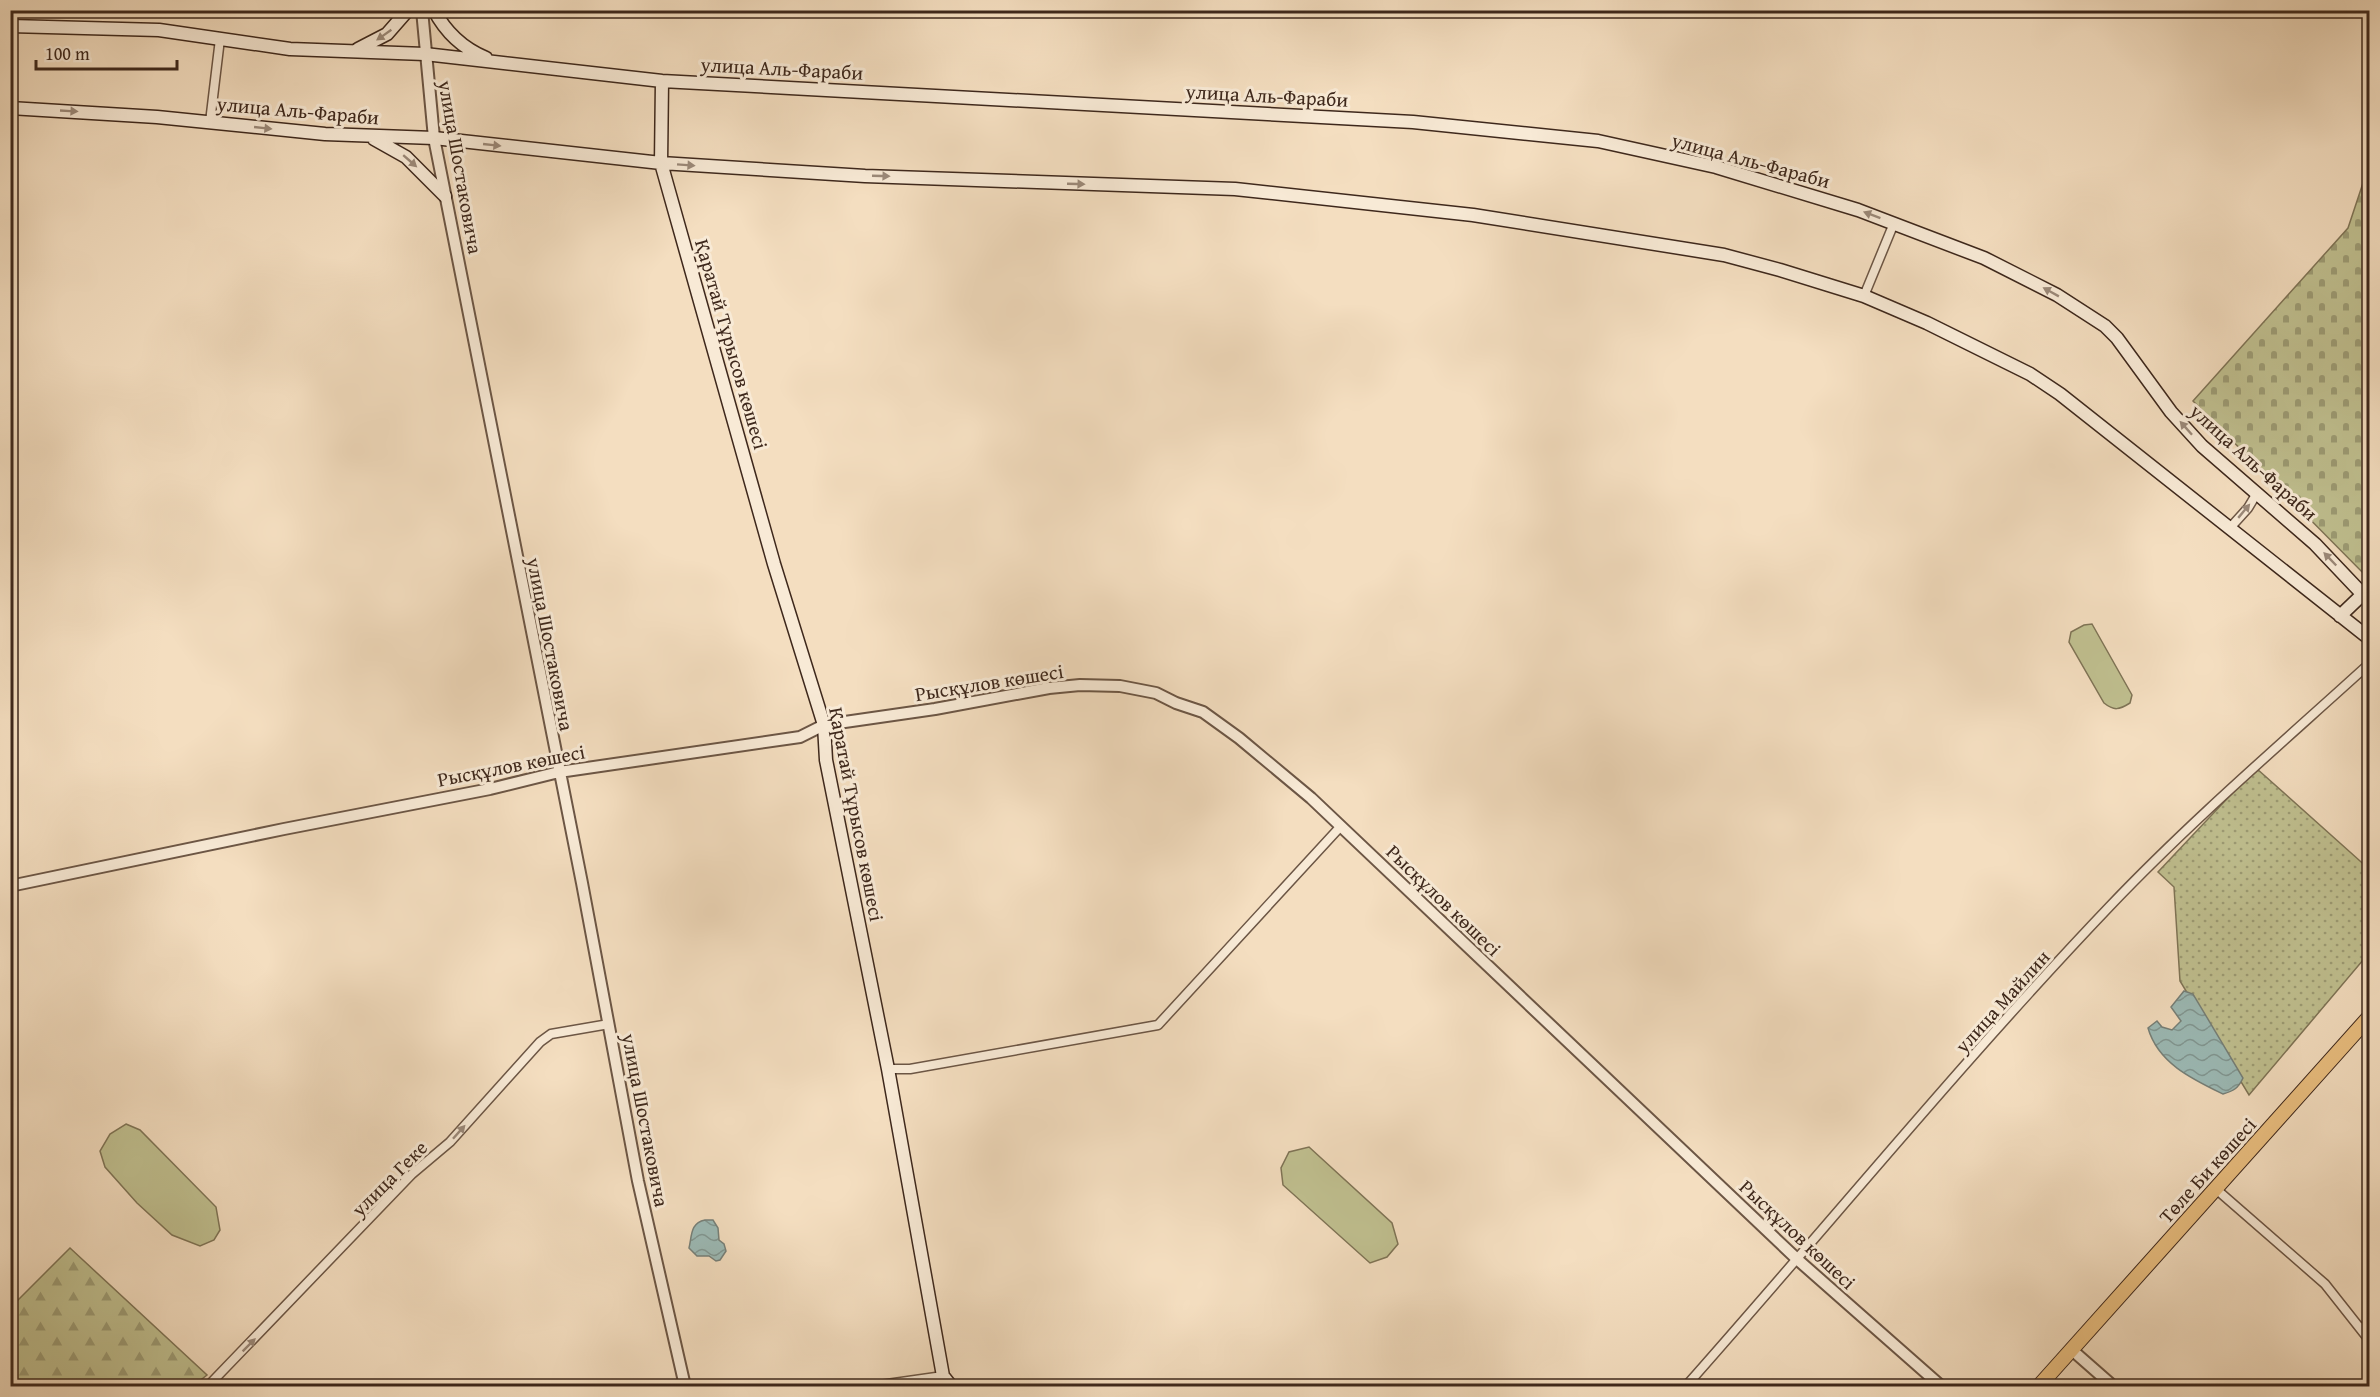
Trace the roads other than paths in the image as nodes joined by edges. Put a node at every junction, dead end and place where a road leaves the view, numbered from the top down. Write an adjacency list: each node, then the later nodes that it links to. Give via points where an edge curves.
1 (408, 10): 6 (main road, one-way to 6, via 387,34)
2 (422, 10): 7 (street, улица Шостаковича)
3 (434, 10): 8 (main road, via 449,34 463,46)
4 (10, 26): 5 (main road, улица Аль-Фараби, via 159,30)
5 (220, 39): 6 (main road, улица Аль-Фараби, via 290,49); 11 (street)
6 (352, 52): 7 (main road, улица Аль-Фараби)
7 (425, 54): 8 (main road, улица Аль-Фараби); 13 (street, улица Шостаковича)
8 (495, 62): 9 (main road, улица Аль-Фараби)
9 (662, 81): 14 (main road, Қаратай Тұрысов көшесі); 16 (main road, улица Аль-Фараби, one-way to 9, via 1716,167 1598,141 1413,122)
10 (10, 108): 11 (main road, улица Аль-Фараби, one-way to 11)
11 (210, 122): 12 (main road, улица Аль-Фараби, one-way to 12)
12 (368, 136): 13 (main road, улица Аль-Фараби); 15 (main road, one-way to 15, via 406,157)
13 (434, 138): 14 (main road, улица Аль-Фараби, one-way to 14); 15 (street, улица Шостаковича)
14 (660, 163): 17 (main road, улица Аль-Фараби, one-way to 17, via 865,176 1247,190 1473,215 1724,255); 24 (main road, Қаратай Тұрысов көшесі)
15 (445, 196): 25 (street, улица Шостаковича)
16 (1894, 223): 17 (street); 18 (main road, улица Аль-Фараби, one-way to 16, via 2194,438 2105,326 2058,295 1984,258)
17 (1864, 296): 19 (main road, улица Аль-Фараби, via 2030,374)
18 (2257, 493): 19 (street, one-way to 18); 20 (main road, улица Аль-Фараби, one-way to 18, via 2315,544)
19 (2229, 529): 21 (main road, улица Аль-Фараби)
20 (2366, 598): 21 (main road)
21 (2340, 616): 22 (main road, улица Аль-Фараби)
22 (2370, 639)
23 (2370, 663): 32 (street, улица Майлин, via 2254,765 2110,906)
24 (824, 725): 25 (street, Рысқұлов көшесі, via 800,737); 26 (street, Рысқұлов көшесі, via 1080,685 1120,686 1156,693 1203,712); 30 (main road, Қаратай Тұрысов көшесі, via 826,760)
25 (559, 772): 27 (street, Рысқұлов көшесі); 29 (street, улица Шостаковича)
26 (1341, 826): 30 (street, via 1158,1025 910,1069); 32 (street, Рысқұлов көшесі)
27 (10, 886)
28 (2370, 1016): 31 (main road, Төле Би көшесі)
29 (609, 1024): 38 (street, улица Геке, one-way to 29, via 412,1174 450,1142 540,1042 551,1034); 39 (street, улица Шостаковича, via 642,1204)
30 (888, 1069): 37 (main road, Қаратай Тұрысов көшесі)
31 (2216, 1190): 34 (street, via 2325,1284); 36 (main road, Төле Би көшесі)
32 (1798, 1260): 42 (street, улица Майлин); 43 (street, Рысқұлов көшесі)
33 (2370, 1322): 34 (street)
34 (2361, 1329): 35 (street)
35 (2370, 1341)
36 (2072, 1350): 44 (main road, Төле Би көшесі); 45 (street)
37 (943, 1376): 40 (street); 41 (main road, Қаратай Тұрысов көшесі)
38 (208, 1386)
39 (685, 1386)
40 (873, 1386)
41 (951, 1386)
42 (1686, 1386)
43 (1941, 1386)
44 (2039, 1386)
45 (2113, 1386)

